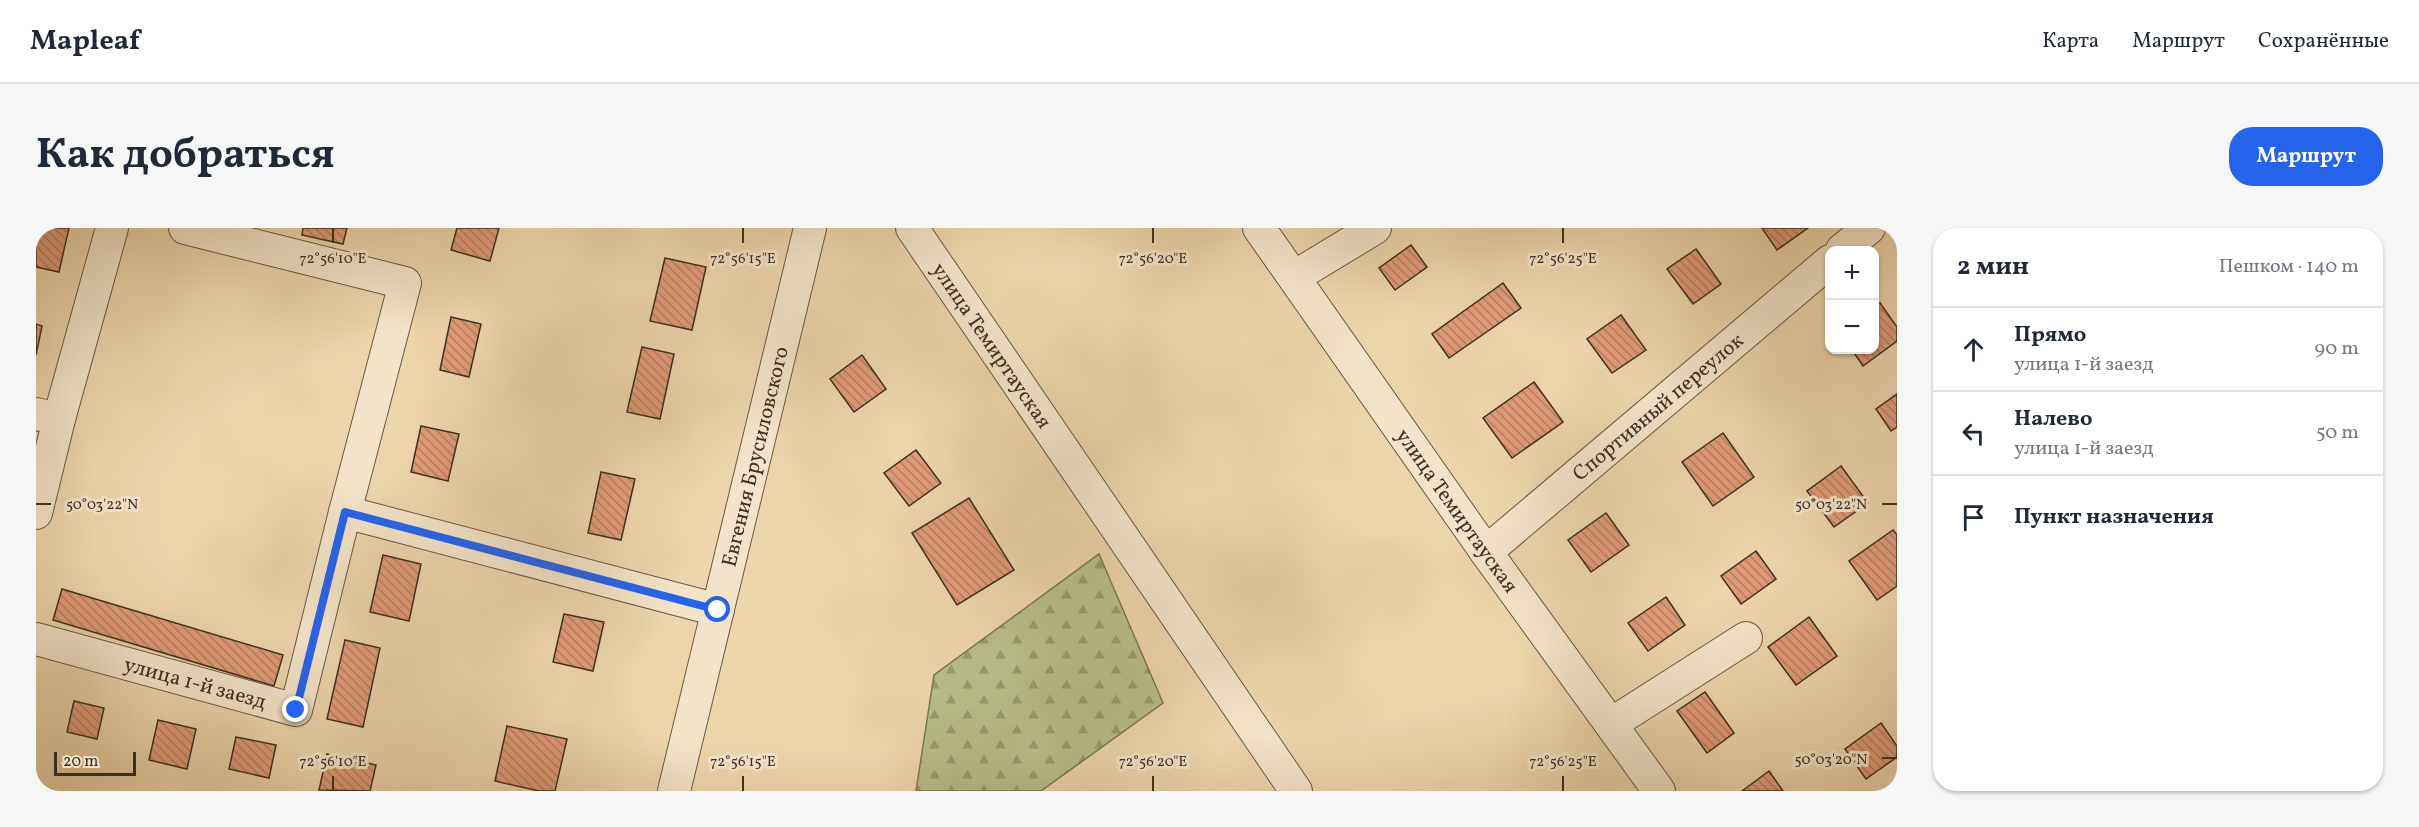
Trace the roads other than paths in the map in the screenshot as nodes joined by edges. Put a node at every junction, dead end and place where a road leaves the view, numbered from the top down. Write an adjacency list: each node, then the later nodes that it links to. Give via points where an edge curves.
1 (111, 228): 11 (street)
2 (185, 228): 12 (street, улица 1-й заезд, via 405,284)
3 (912, 228): 20 (street, улица Темиртауская)
4 (1259, 228): 10 (street, улица Темиртауская)
5 (1375, 228): 10 (street)
6 (1869, 228): 8 (street)
7 (800, 230): 15 (street, Евгения Брусиловского)
8 (1847, 246)
9 (1825, 265): 14 (street, Спортивный переулок)
10 (1294, 277): 14 (street, улица Темиртауская)
11 (48, 417): 13 (street)
12 (345, 512): 15 (street); 17 (street, улица 1-й заезд, via 296,710)
13 (36, 513)
14 (1486, 552): 18 (street, улица Темиртауская)
15 (718, 610): 19 (street, Евгения Брусиловского)
16 (1746, 638): 18 (street)
17 (36, 639)
18 (1611, 724): 21 (street, улица Темиртауская)
19 (674, 791)
20 (1296, 791)
21 (1659, 791)

